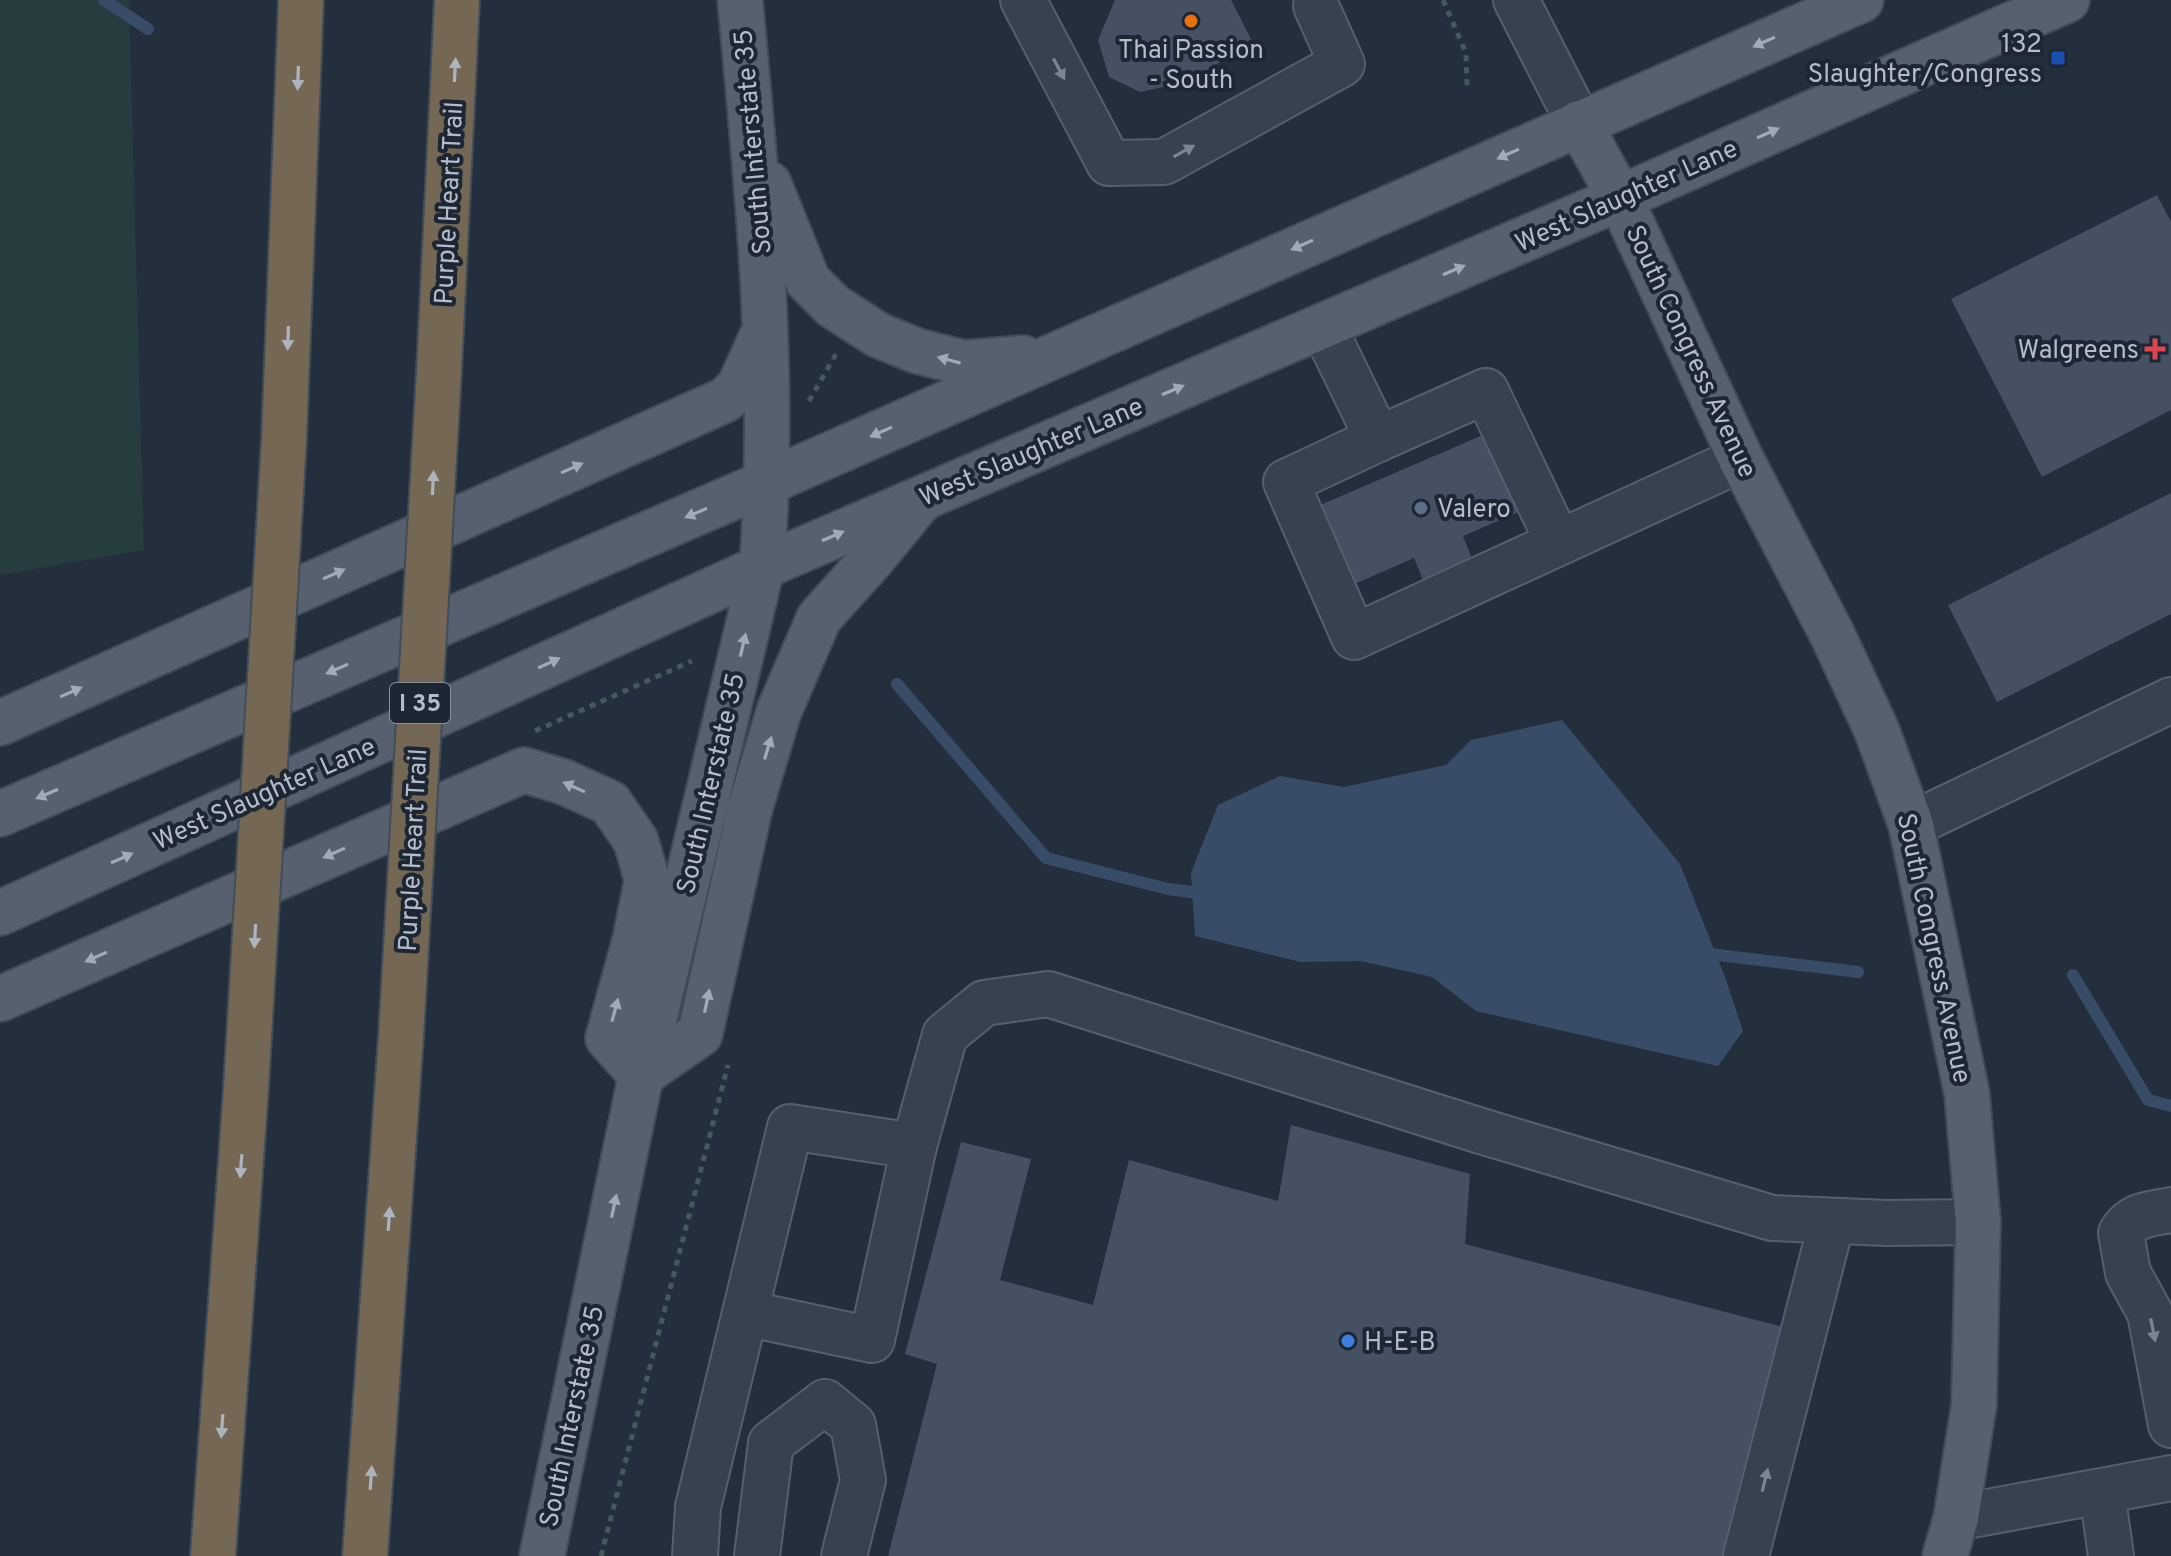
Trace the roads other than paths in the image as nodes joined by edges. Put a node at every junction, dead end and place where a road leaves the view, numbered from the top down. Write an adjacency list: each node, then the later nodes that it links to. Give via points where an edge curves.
1 (301, 0): 35 (highway, one-way to 35, bridge, via 284,439)
2 (457, 0): 41 (highway, Purple Heart Trail / I 35, one-way to 2, bridge, via 401,1036)
3 (740, 0): 10 (main road, South Interstate 35)
4 (1023, 0): 8 (lane, one-way to 8, via 1109,163 1164,162 1342,64)
5 (1516, 0): 9 (lane)
6 (1861, 0): 9 (main road, one-way to 9)
7 (2067, 0): 11 (main road, West Slaughter Lane, one-way to 7)
8 (1316, 6)
9 (1579, 123): 11 (main road, South Congress Avenue); 14 (main road, one-way to 14)
10 (752, 124): 12 (main road, South Interstate 35); 14 (main road, one-way to 10, via 964,363 878,335 833,306 808,281 775,202)
11 (1620, 198): 13 (main road, West Slaughter Lane, one-way to 11); 16 (main road, South Congress Avenue)
12 (767, 325): 17 (main road, South Interstate 35); 22 (main road, one-way to 12, via 725,400 739,387)
13 (1323, 326): 15 (lane); 18 (main road, West Slaughter Lane, one-way to 13)
14 (1055, 356): 17 (main road, one-way to 17)
15 (1378, 439): 19 (lane, via 1486,391); 19 (lane, via 1286,482 1354,637)
16 (1741, 459): 19 (lane); 24 (main road, South Congress Avenue, via 1833,636 1877,731)
17 (768, 482): 20 (main road, South Interstate 35); 23 (main road, one-way to 23)
18 (921, 498): 20 (main road, West Slaughter Lane, one-way to 18); 27 (main road, one-way to 18, via 700,1034 750,808 779,711 819,618)
19 (1558, 542)
20 (762, 567): 25 (main road, West Slaughter Lane, one-way to 20); 27 (main road, South Interstate 35, one-way to 20)
21 (2171, 700): 24 (lane)
22 (0, 723)
23 (0, 814)
24 (1911, 825): 31 (main road, South Congress Avenue, via 1967,1094)
25 (0, 913)
26 (0, 999): 27 (main road, one-way to 26, via 608,1038 647,880 636,841 610,803 524,770)
27 (641, 1075): 42 (main road, South Interstate 35, one-way to 27)
28 (914, 1146): 30 (lane, via 945,1035 984,1003 1048,994 1772,1218); 33 (lane, via 790,1127); 33 (lane, via 872,1340)
29 (2171, 1210): 32 (lane, via 2136,1217 2121,1233 2128,1273)
30 (1832, 1221): 31 (lane); 46 (lane, one-way to 30)
31 (1978, 1222): 38 (main road, South Congress Avenue, via 1974,1405)
32 (2153, 1280): 34 (lane, one-way to 34, via 2150,1313)
33 (745, 1313): 43 (lane, via 698,1507)
34 (2171, 1425)
35 (218, 1471): 39 (highway); 40 (highway)
36 (2171, 1478): 37 (lane)
37 (2102, 1492): 38 (lane); 47 (lane)
38 (1951, 1537)
39 (206, 1556)
40 (213, 1556)
41 (365, 1556)
42 (542, 1556)
43 (695, 1556)
44 (757, 1556): 45 (lane, via 771,1443 825,1402 853,1425 863,1480)
45 (844, 1556)
46 (1746, 1556)
47 (2111, 1556)

